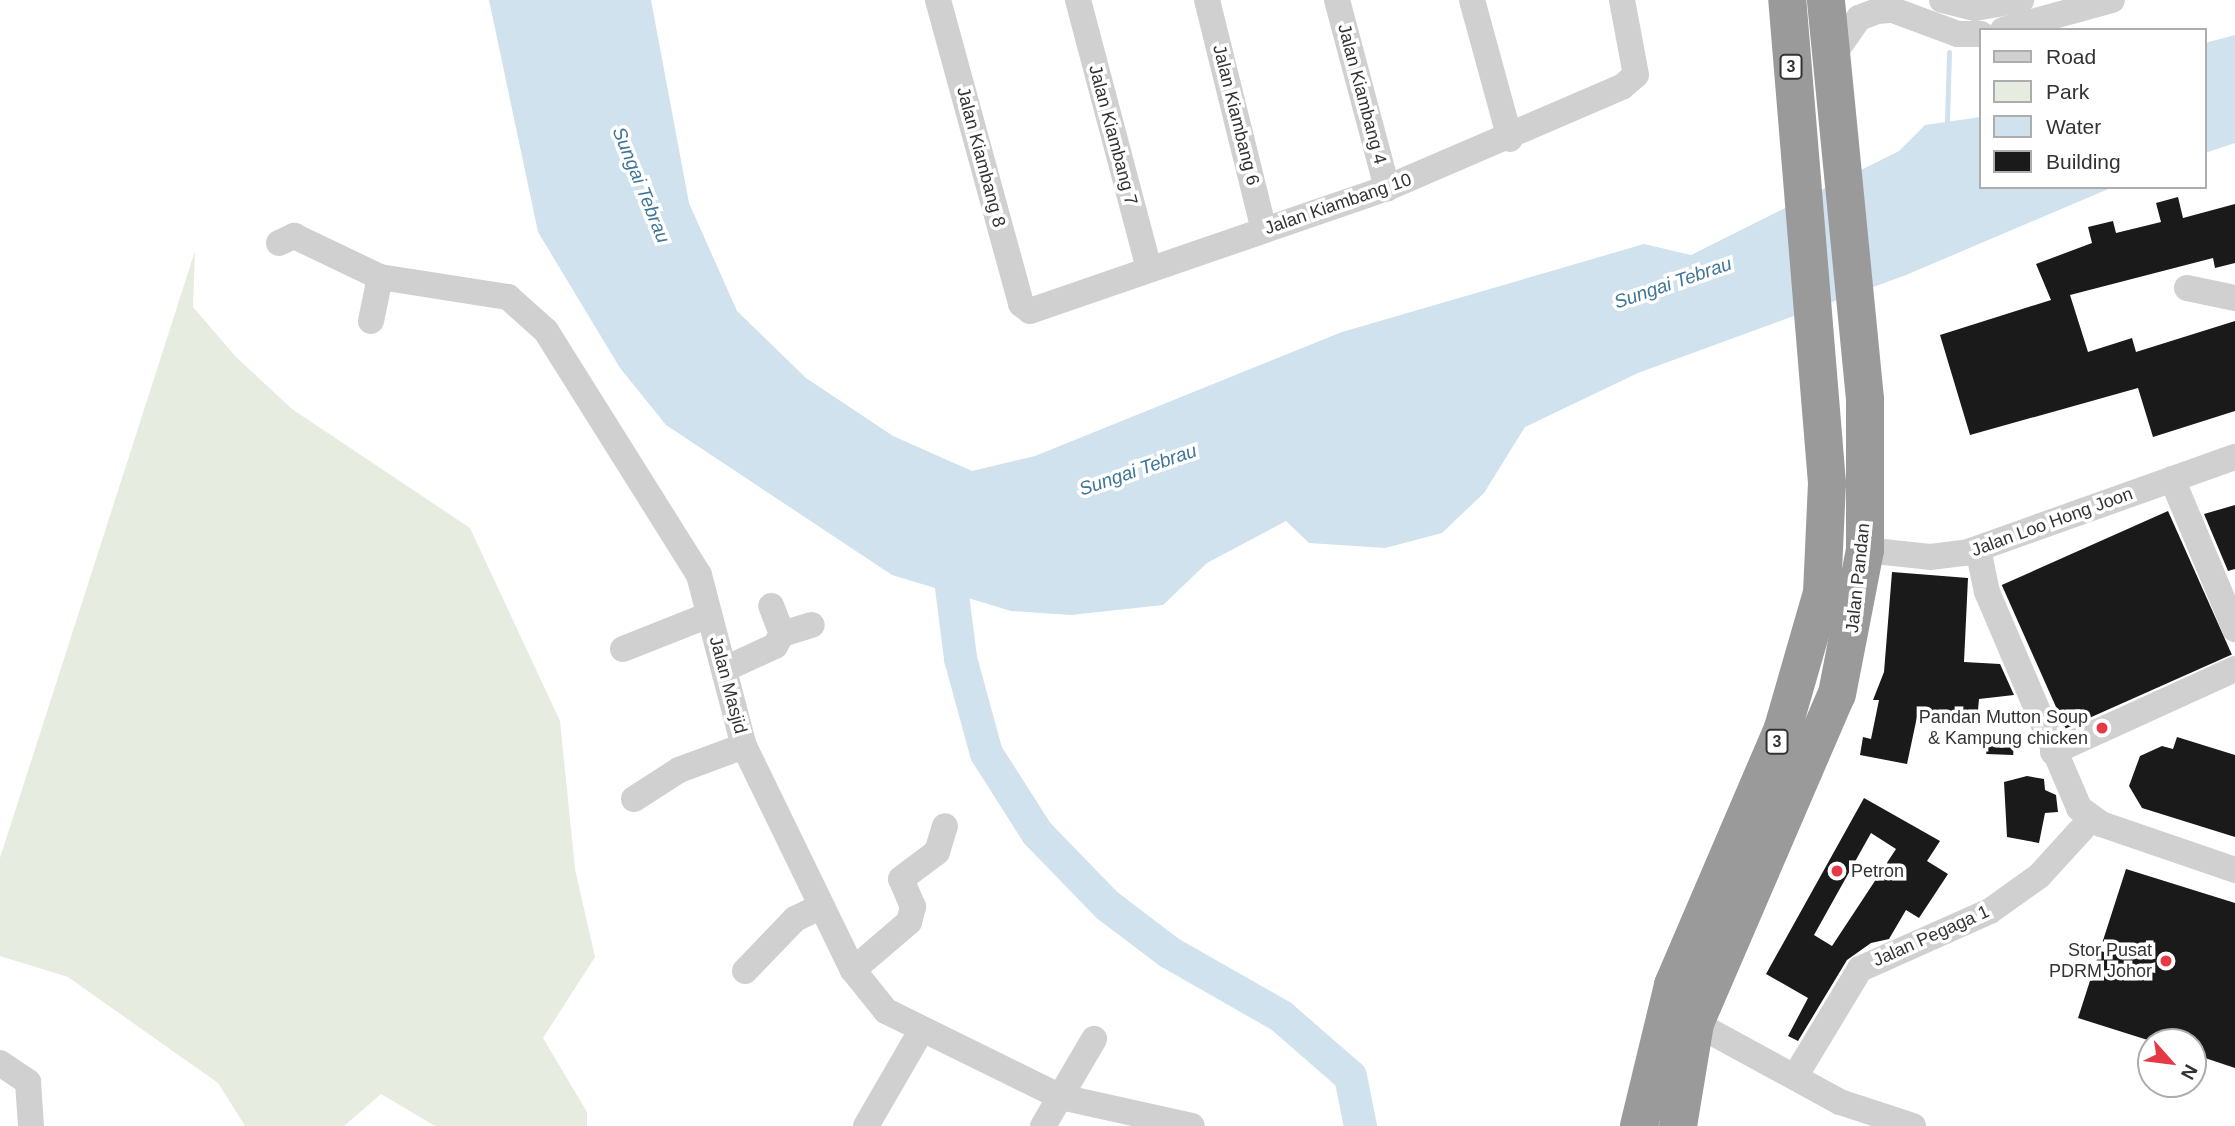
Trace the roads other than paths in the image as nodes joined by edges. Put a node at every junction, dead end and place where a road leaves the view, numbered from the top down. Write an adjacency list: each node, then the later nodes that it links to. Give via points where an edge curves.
1 (938, 0): 24 (street, Jalan Kiambang 8, via 1021,304)
2 (1078, 0): 20 (street, Jalan Kiambang 7)
3 (1208, 0): 18 (street, Jalan Kiambang 6)
4 (1337, 0): 17 (street, Jalan Kiambang 4)
5 (1472, 0): 16 (street)
6 (1622, 0): 16 (street, Jalan Kiambang 10, via 1636,75)
7 (1787, 0): 58 (highway, Jalan Pandan / 3, via 1828,544 1814,638 1783,728 1680,964)
8 (1826, 0): 15 (highway, Jalan Pandan / 3)
9 (2021, 0): 11 (street, via 1994,8)
10 (2112, 0): 12 (street)
11 (1949, 3)
12 (2081, 4): 13 (street)
13 (2009, 28)
14 (1980, 34): 15 (street, via 1948,31 1893,10 1859,18)
15 (1830, 60): 28 (highway, Jalan Pandan / 3, via 1859,330)
16 (1510, 139): 17 (street, Jalan Kiambang 10)
17 (1387, 188): 18 (street, Jalan Kiambang 10)
18 (1264, 230): 20 (street, Jalan Kiambang 10)
19 (279, 243): 21 (street, Jalan Masjid, via 294,236)
20 (1149, 270): 24 (street, Jalan Kiambang 10)
21 (380, 277): 25 (street); 31 (street, Jalan Masjid, via 432,280 527,307 699,575)
22 (2187, 288): 23 (street)
23 (2235, 298)
24 (1030, 311)
25 (371, 321)
26 (2235, 457): 27 (street, Jalan Loo Hong Joon)
27 (2172, 479): 29 (street, Jalan Loo Hong Joon); 33 (street)
28 (1865, 550): 29 (street, Jalan Loo Hong Joon, via 1930,557); 47 (highway, Jalan Pandan / 3, via 1837,694)
29 (1978, 550): 39 (street, via 1987,592)
30 (771, 606): 34 (street)
31 (709, 615): 35 (street); 36 (street, Jalan Masjid)
32 (812, 625): 34 (street)
33 (2235, 629)
34 (782, 634): 36 (street, via 764,653)
35 (623, 649)
36 (724, 669): 38 (street, Jalan Masjid)
37 (2235, 669): 39 (street)
38 (744, 746): 40 (street, via 679,770); 44 (street, Jalan Masjid)
39 (2053, 752): 41 (street)
40 (634, 799)
41 (2091, 819): 43 (street); 51 (street, Jalan Pegaga 1, via 2039,876 1990,911 1860,969)
42 (945, 826): 45 (street, via 937,852 901,879 913,915)
43 (2235, 870)
44 (820, 907): 45 (street, Jalan Masjid); 46 (street, via 795,919)
45 (853, 970): 48 (street, Jalan Masjid, via 886,1011)
46 (745, 971)
47 (1695, 1023): 51 (street); 59 (highway, Jalan Pandan / 3)
48 (920, 1033): 52 (street, Jalan Masjid); 55 (street)
49 (1094, 1039): 52 (street)
50 (0, 1063): 54 (street, via 28,1082)
51 (1796, 1075): 53 (street)
52 (1061, 1097): 56 (street); 57 (street, Jalan Masjid)
53 (1845, 1115): 60 (street)
54 (31, 1126)
55 (866, 1126)
56 (1043, 1126)
57 (1192, 1126)
58 (1639, 1126)
59 (1678, 1126)
60 (1913, 1126)

